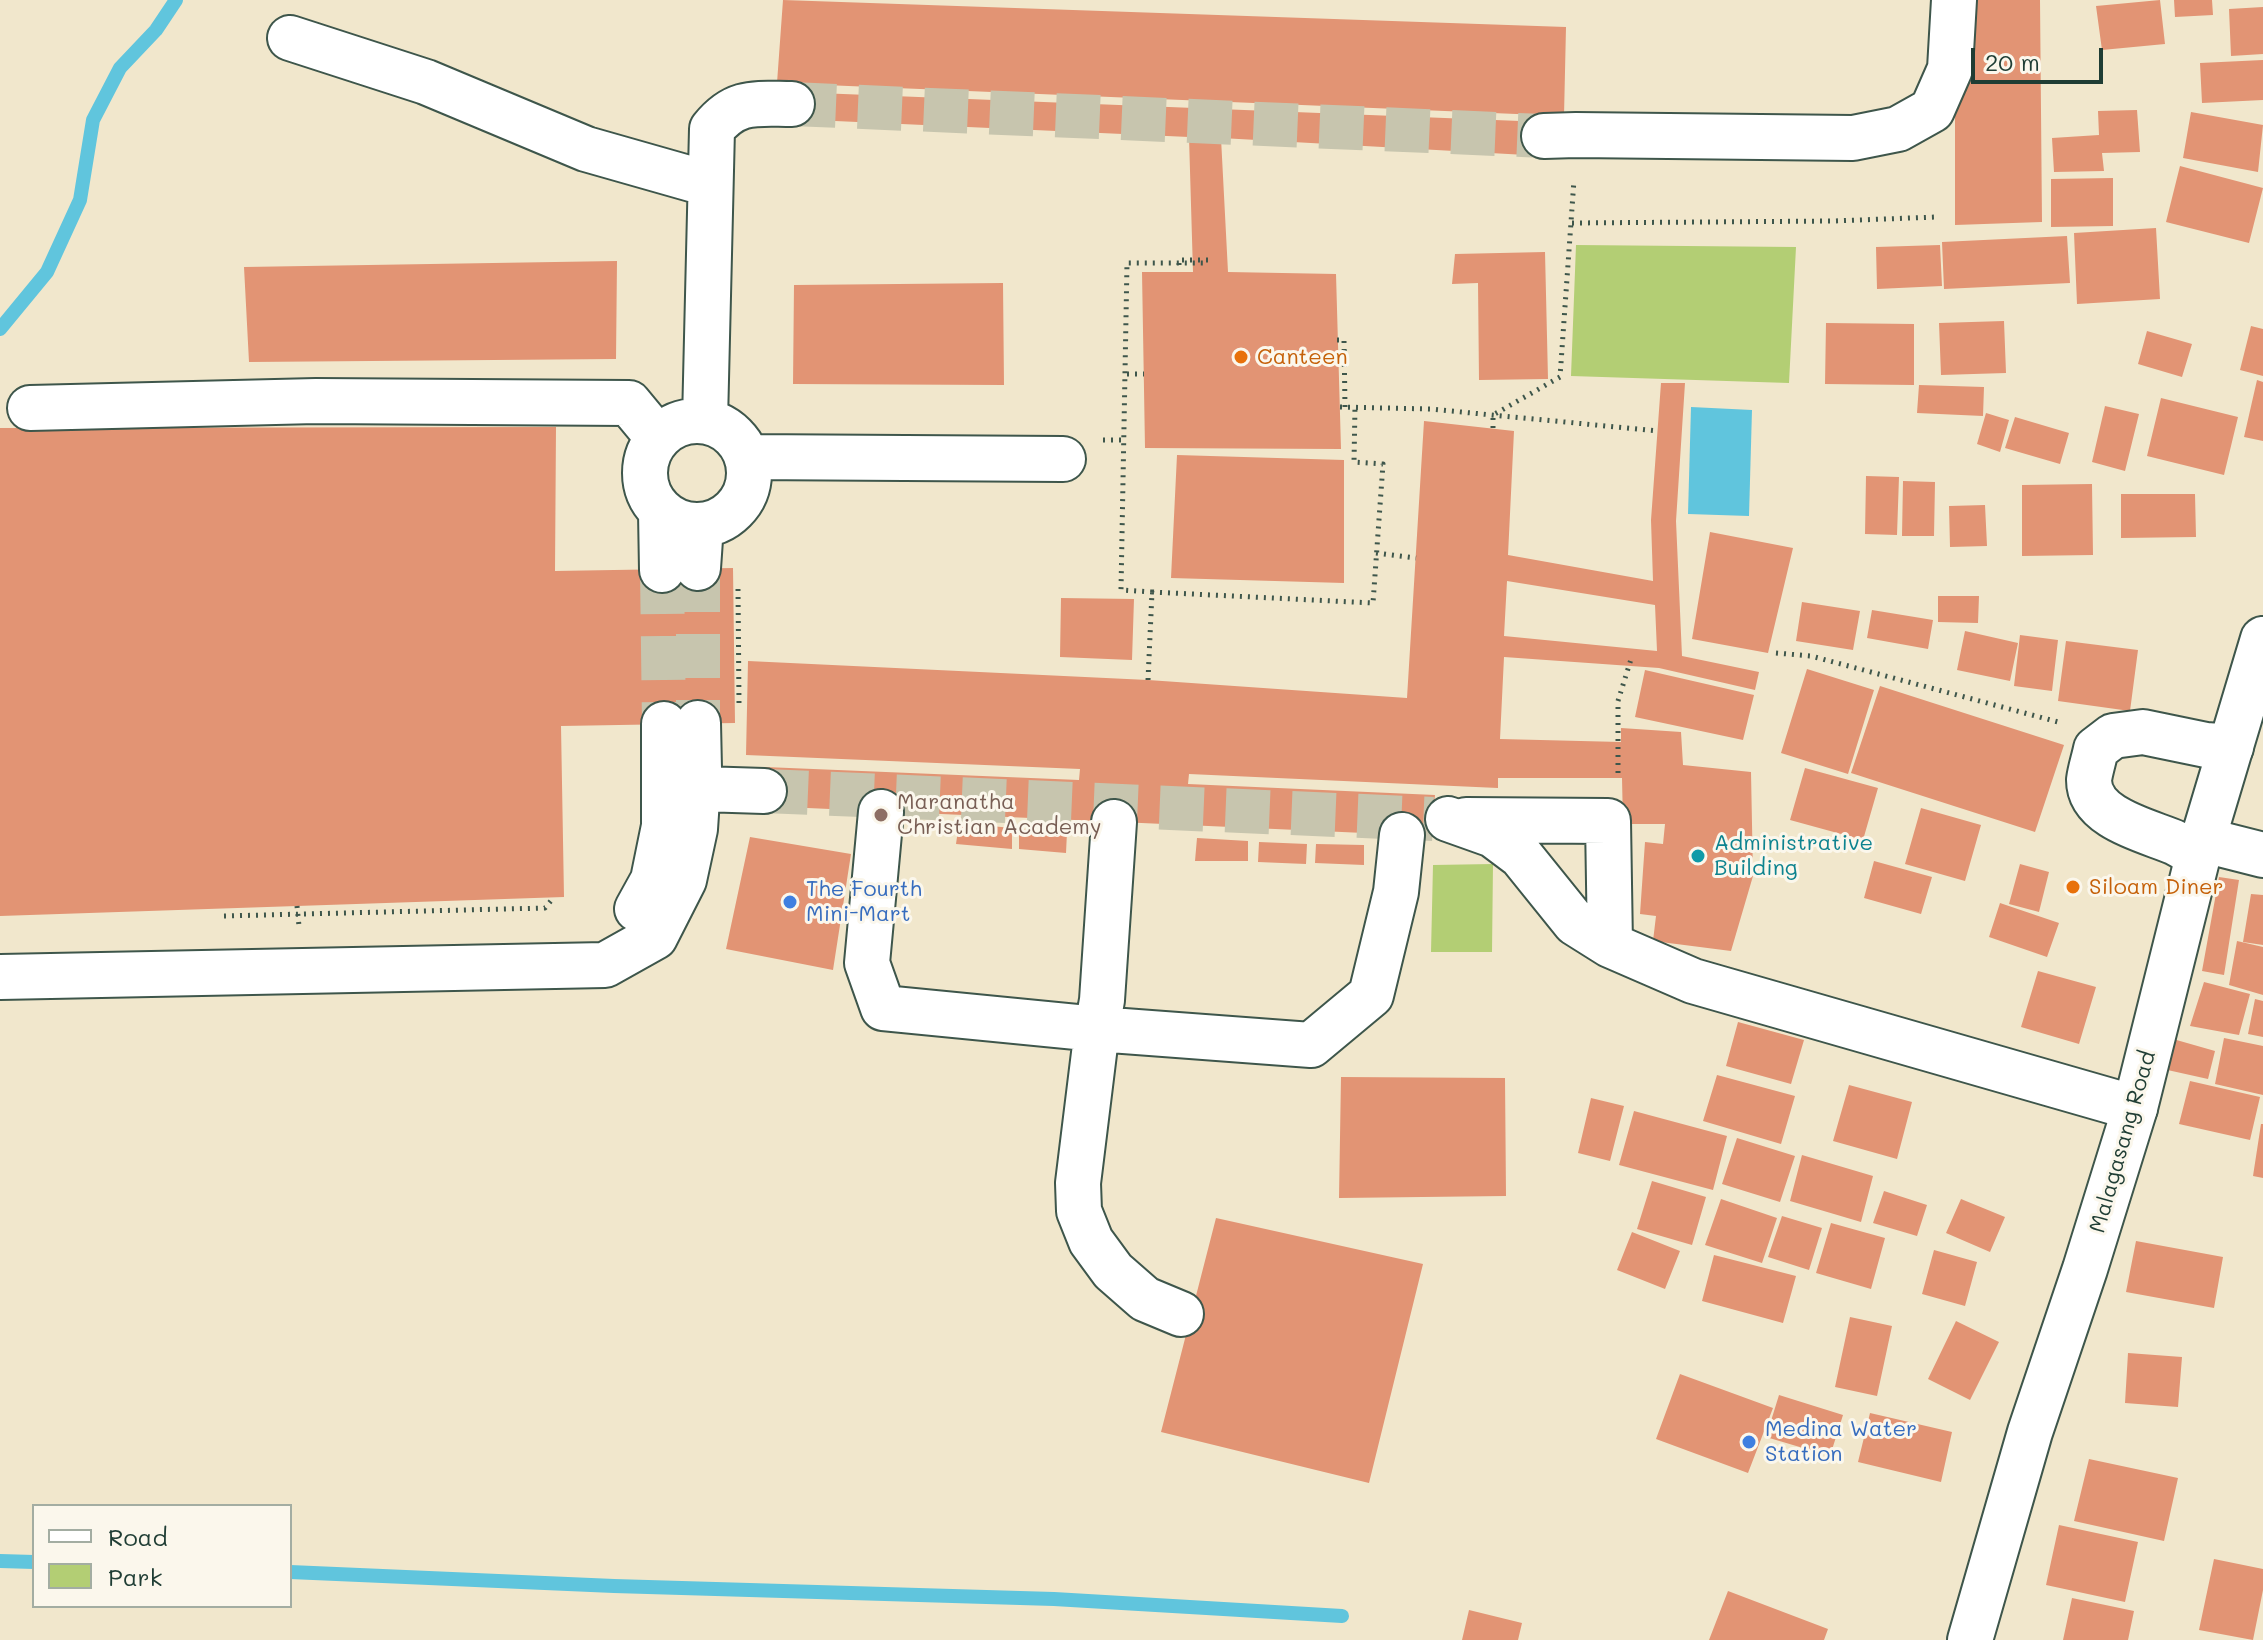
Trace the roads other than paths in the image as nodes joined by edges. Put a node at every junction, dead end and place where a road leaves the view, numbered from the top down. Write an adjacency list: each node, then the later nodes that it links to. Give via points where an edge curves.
1 (1954, 0): 4 (main road, via 1950,69 1932,110 1898,129 1853,138)
2 (290, 38): 5 (main road, via 426,82 586,149)
3 (792, 104): 5 (main road, via 739,105 722,115 712,129)
4 (1560, 136)
5 (709, 184): 7 (main road)
6 (30, 408): 8 (main road, via 316,401 629,403)
7 (705, 421): 8 (main road, via 687,422); 9 (main road, via 731,434)
8 (658, 438): 11 (main road, via 644,476 652,501)
9 (747, 457): 10 (main road); 11 (main road, via 747,488 730,514 717,521)
10 (1063, 459)
11 (681, 518): 12 (main road)
12 (699, 572)
13 (2263, 639): 15 (main road, Malagasang Road)
14 (681, 724): 16 (main road)
15 (2231, 747): 21 (main road, Malagasang Road); 21 (main road, via 2143,732 2113,736 2096,749 2089,781 2101,809 2146,833)
16 (681, 788): 17 (main road); 24 (main road, via 664,826 653,880 633,916 601,935); 25 (main road, via 695,829 684,880 655,937 605,965)
17 (764, 791)
18 (881, 812): 26 (main road, via 867,963 883,1008)
19 (1114, 822): 26 (main road)
20 (1427, 824): 23 (main road, via 1493,835 1521,856 1575,923); 23 (main road, via 1608,821); 26 (main road, via 1396,892 1371,995 1311,1045)
21 (2201, 848): 22 (main road); 27 (main road, Malagasang Road)
22 (2263, 855)
23 (1610, 945): 27 (main road, via 1693,981)
24 (0, 948)
25 (0, 977)
26 (1097, 1029): 28 (main road, via 1079,1211 1091,1241 1113,1271 1145,1299)
27 (2135, 1108): 29 (main road, Malagasang Road, via 2030,1432)
28 (1181, 1314)
29 (1970, 1640)

